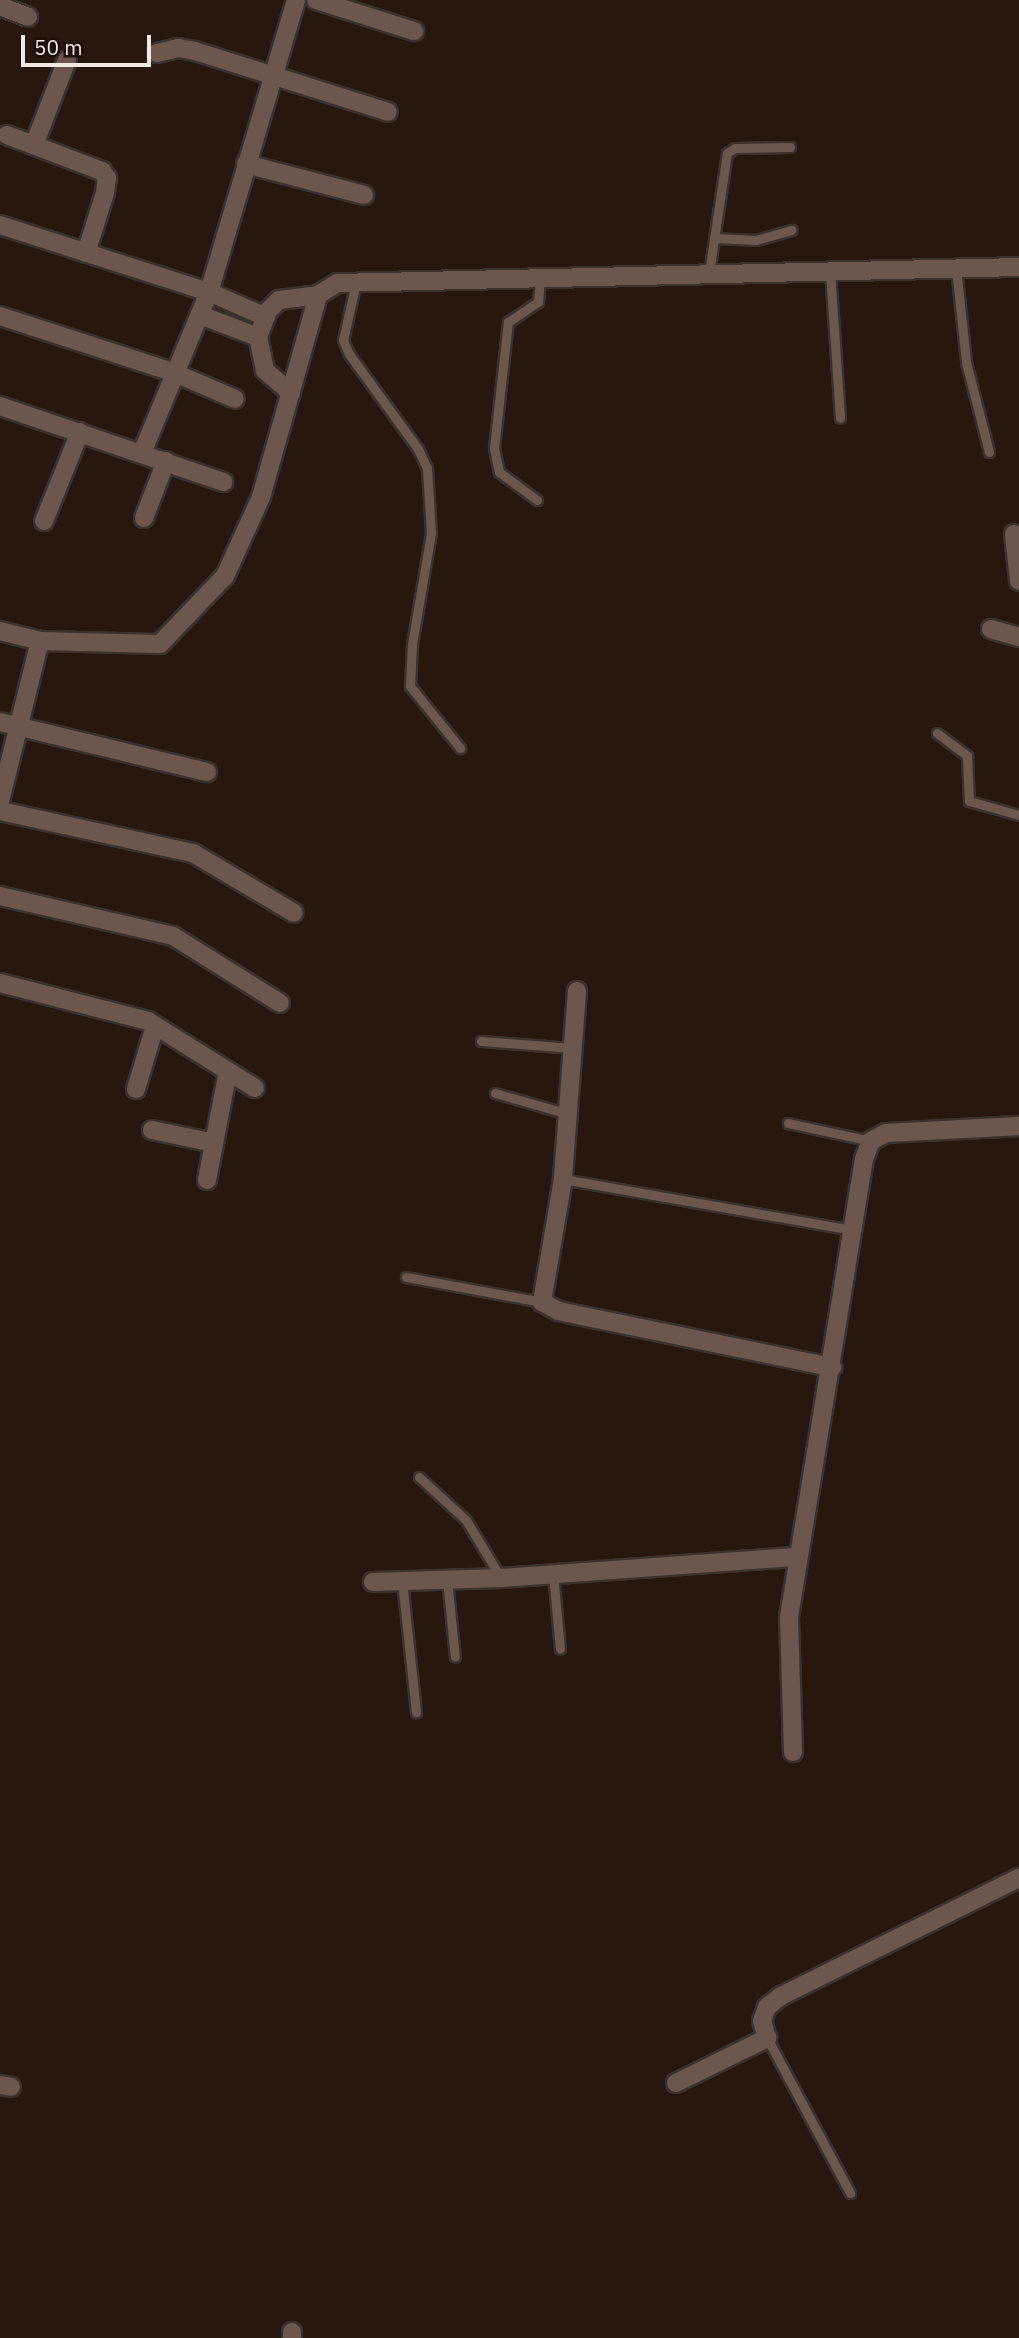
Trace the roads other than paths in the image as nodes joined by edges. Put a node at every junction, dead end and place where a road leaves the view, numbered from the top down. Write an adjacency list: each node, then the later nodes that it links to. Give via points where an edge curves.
1 (296, 0): 8 (street)
2 (316, 0): 5 (street)
3 (0, 6): 4 (street)
4 (28, 17)
5 (414, 32)
6 (157, 53): 8 (street, via 178,48 195,51)
7 (66, 60): 11 (street)
8 (272, 76): 9 (street); 13 (street)
9 (388, 112)
10 (7, 135): 11 (street)
11 (34, 145): 18 (street, via 102,171 107,178)
12 (790, 147): 17 (lane, via 735,148 727,153)
13 (246, 164): 14 (street); 25 (street)
14 (364, 195)
15 (0, 225): 18 (street)
16 (792, 230): 17 (lane, via 756,240)
17 (714, 238): 22 (lane)
18 (86, 253): 25 (street)
19 (1019, 267): 20 (street)
20 (956, 268): 21 (street); 37 (lane, via 966,362)
21 (830, 271): 22 (street); 35 (lane)
22 (709, 273): 23 (street)
23 (540, 277): 24 (street); 41 (lane, via 538,302 508,322 494,448 499,472)
24 (356, 279): 26 (street, via 337,283); 53 (lane, via 344,340 356,368 418,449 429,487 431,533 412,644 410,687)
25 (209, 292): 27 (street); 29 (street)
26 (318, 295): 29 (street, via 279,300); 32 (street)
27 (200, 315): 30 (street); 31 (street)
28 (0, 316): 31 (street)
29 (265, 317): 30 (street)
30 (258, 337): 32 (street, via 265,370)
31 (175, 373): 33 (street); 38 (street)
32 (291, 393): 49 (street, via 261,497 225,576 160,645)
33 (235, 399)
34 (1, 409): 36 (street)
35 (840, 418)
36 (80, 432): 38 (street); 43 (street)
37 (989, 452)
38 (142, 453): 39 (street)
39 (166, 461): 40 (street); 42 (street)
40 (223, 482)
41 (537, 500)
42 (144, 518)
43 (44, 522)
44 (1014, 534): 45 (street)
45 (1019, 581)
46 (991, 629): 48 (street)
47 (0, 631): 49 (street)
48 (1019, 637)
49 (40, 641): 51 (street)
50 (0, 722): 51 (street)
51 (19, 727): 54 (street); 55 (street)
52 (937, 733): 57 (lane, via 967,757 970,801)
53 (460, 748)
54 (207, 772)
55 (0, 802)
56 (0, 811): 59 (street, via 193,853)
57 (1019, 815)
58 (0, 896): 62 (street, via 173,936)
59 (294, 913)
60 (0, 984): 63 (street)
61 (577, 991): 65 (street)
62 (280, 1003)
63 (155, 1026): 66 (street); 68 (street)
64 (481, 1041): 65 (lane)
65 (573, 1048): 70 (street)
66 (228, 1071): 67 (street); 75 (street)
67 (255, 1088)
68 (136, 1089)
69 (495, 1093): 70 (lane)
70 (568, 1114): 76 (street)
71 (788, 1123): 74 (lane)
72 (1019, 1126): 74 (street, via 886,1133)
73 (152, 1130): 75 (street)
74 (871, 1142): 78 (street)
75 (214, 1143): 77 (street)
76 (563, 1179): 78 (lane); 80 (street)
77 (207, 1180)
78 (852, 1230): 81 (street)
79 (406, 1278): 80 (lane)
80 (542, 1302): 81 (street, via 558,1311)
81 (832, 1367): 83 (street)
82 (419, 1477): 85 (lane, via 466,1520)
83 (797, 1557): 84 (street); 92 (street, via 789,1617)
84 (553, 1574): 85 (street); 89 (lane)
85 (501, 1578): 86 (street)
86 (447, 1580): 87 (street); 90 (lane)
87 (402, 1581): 88 (street); 91 (lane)
88 (373, 1582)
89 (560, 1649)
90 (455, 1657)
91 (416, 1712)
92 (793, 1752)
93 (1019, 1878): 94 (street, via 780,1996 767,2007 762,2021)
94 (767, 2038): 95 (street); 96 (lane)
95 (676, 2083)
96 (850, 2193)

